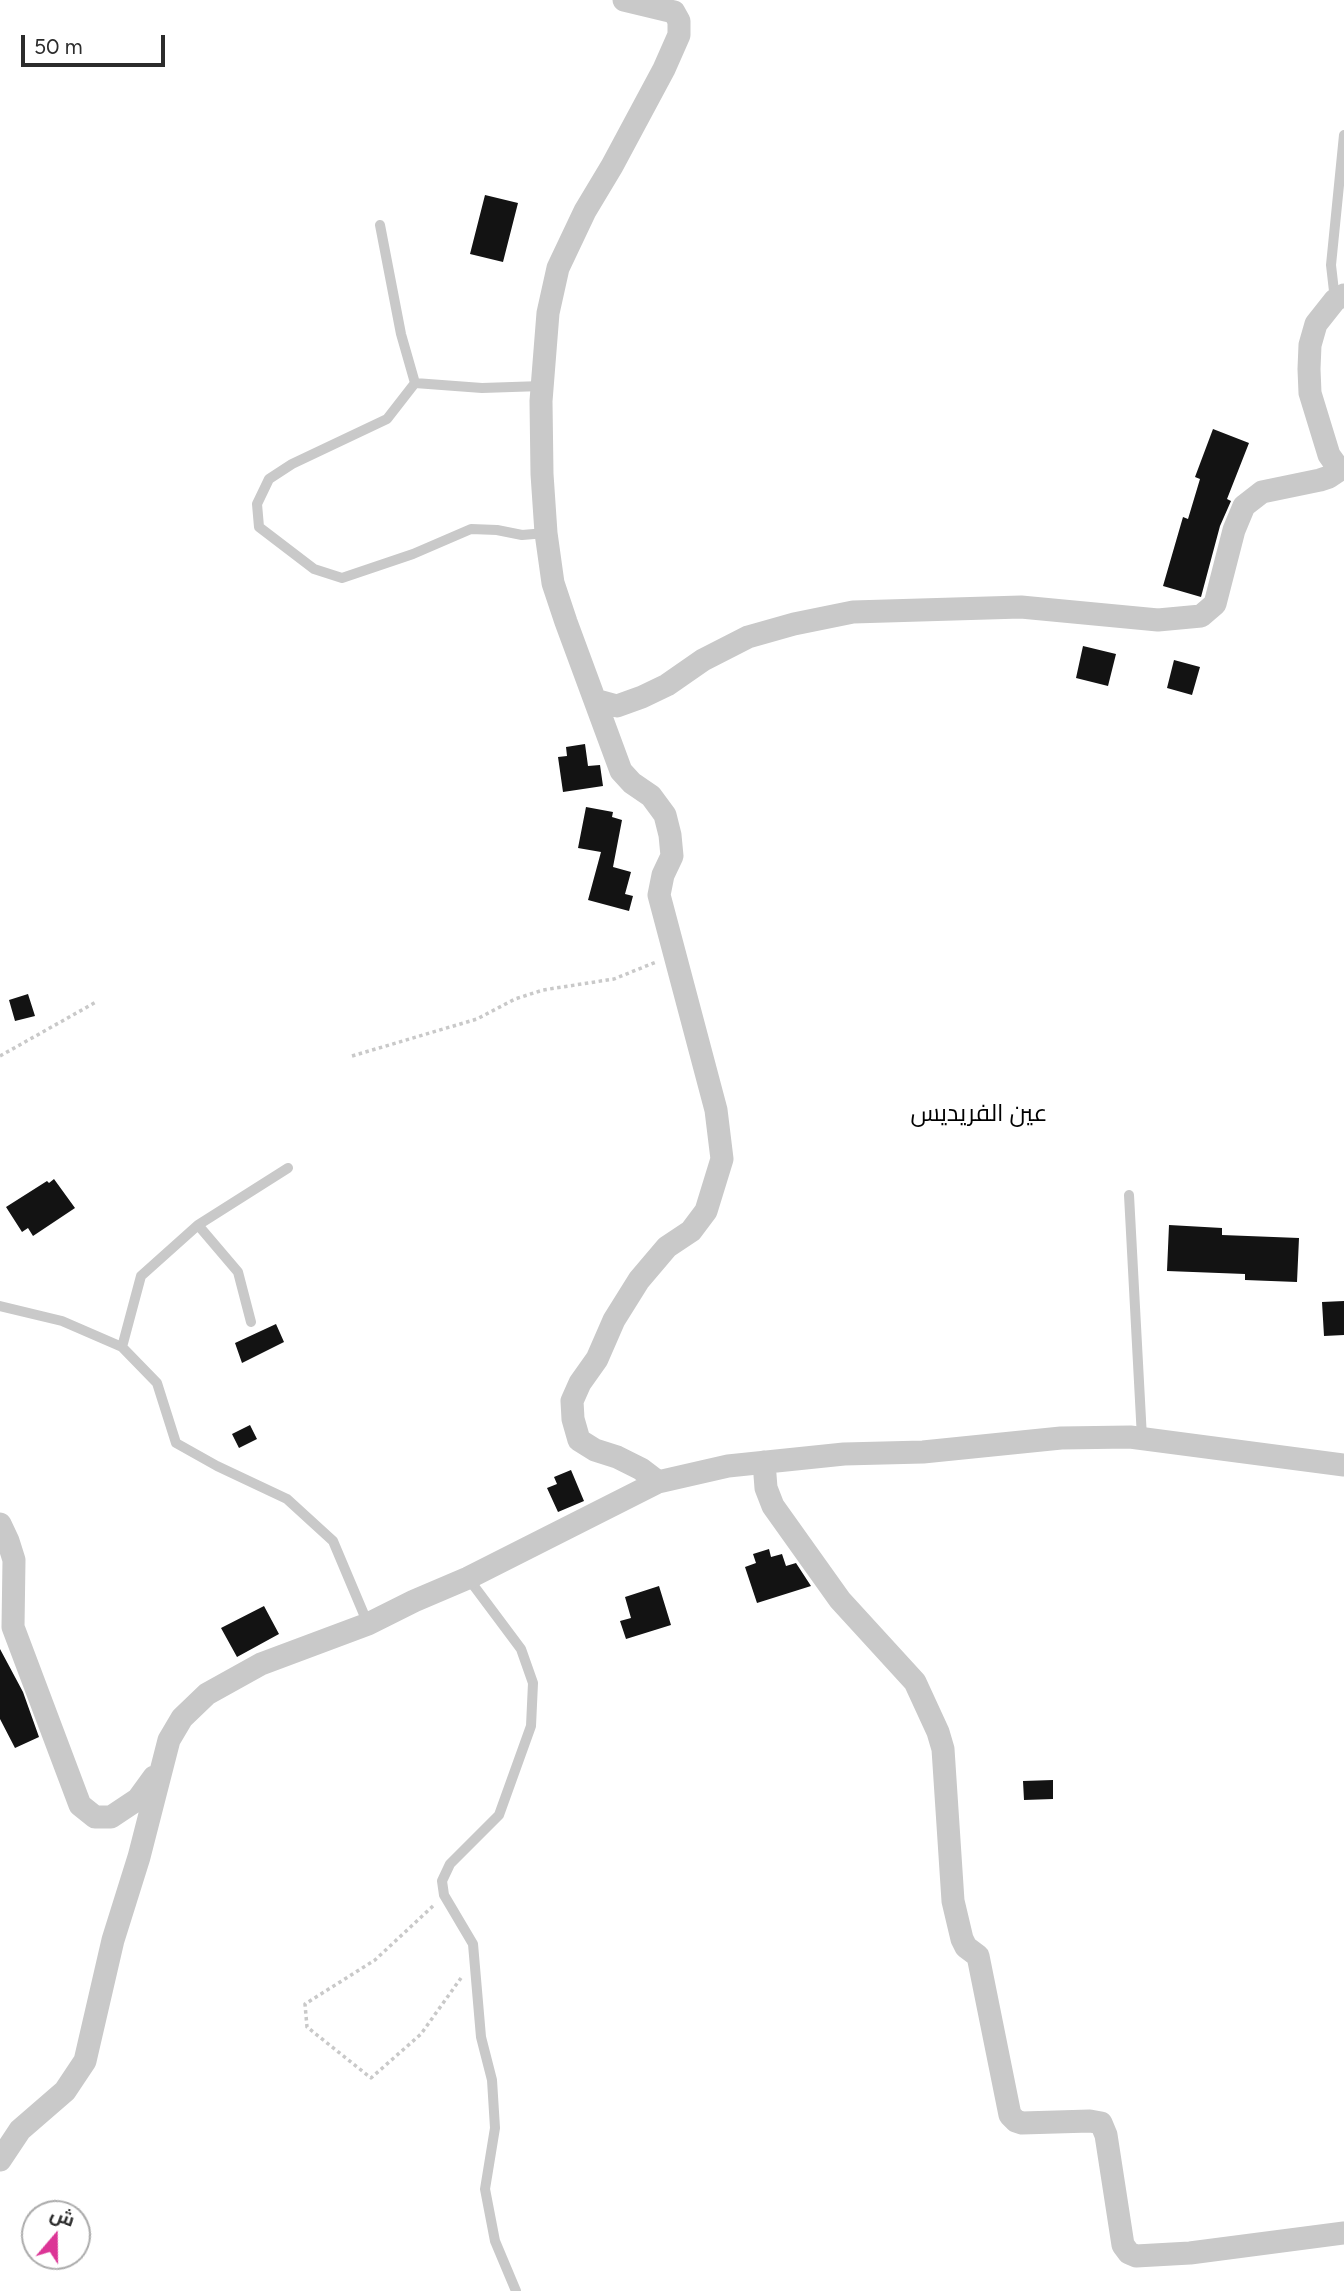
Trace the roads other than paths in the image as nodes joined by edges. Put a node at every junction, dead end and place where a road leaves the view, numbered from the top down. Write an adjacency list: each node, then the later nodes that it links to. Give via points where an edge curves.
1 (624, 0): 6 (street, via 674,12 678,35 558,268 548,313)
2 (1344, 135): 4 (lane, via 1331,265)
3 (380, 225): 5 (lane)
4 (1340, 297): 7 (street, via 1316,324 1310,345 1310,393 1329,455)
5 (415, 383): 6 (lane); 8 (lane, via 387,419 269,479 257,505 259,527 314,569 342,578 471,529)
6 (542, 386): 8 (street)
7 (1343, 469): 9 (street, via 1320,480 1262,492 1244,506 1215,604 1201,616 1158,621 1021,607 853,612 748,637 667,685 617,706)
8 (545, 533): 9 (street, via 553,583)
9 (595, 700): 19 (street, via 621,771 665,814 672,856 660,895 716,1110 722,1159 706,1212 639,1280 572,1401 579,1440)
10 (288, 1168): 12 (lane)
11 (1129, 1195): 16 (lane)
12 (198, 1225): 14 (lane, via 238,1272); 15 (lane, via 141,1276)
13 (0, 1306): 15 (lane, via 62,1321)
14 (251, 1322)
15 (122, 1347): 22 (lane, via 157,1383 176,1443 287,1499 333,1541)
16 (1142, 1438): 17 (street, via 1061,1438); 18 (street)
17 (764, 1462): 19 (street); 25 (street, via 773,1506 840,1600 915,1682 938,1732 953,1902 962,1939 978,1956 1010,2115 1022,2123 1101,2123 1123,2245 1136,2256)
18 (1344, 1465)
19 (658, 1482): 21 (street)
20 (0, 1524): 23 (street, via 14,1560 13,1627 80,1805 95,1817 111,1817 138,1799)
21 (468, 1578): 22 (street); 26 (lane, via 521,1649 533,1683 531,1726 499,1815 450,1864 442,1881 444,1895 473,1944 495,2128 485,2189 495,2241)
22 (368, 1624): 23 (street, via 261,1664 207,1694 182,1718)
23 (160, 1768): 24 (street, via 85,2061 65,2091 20,2130)
24 (0, 2160)
25 (1344, 2233)
26 (516, 2291)

